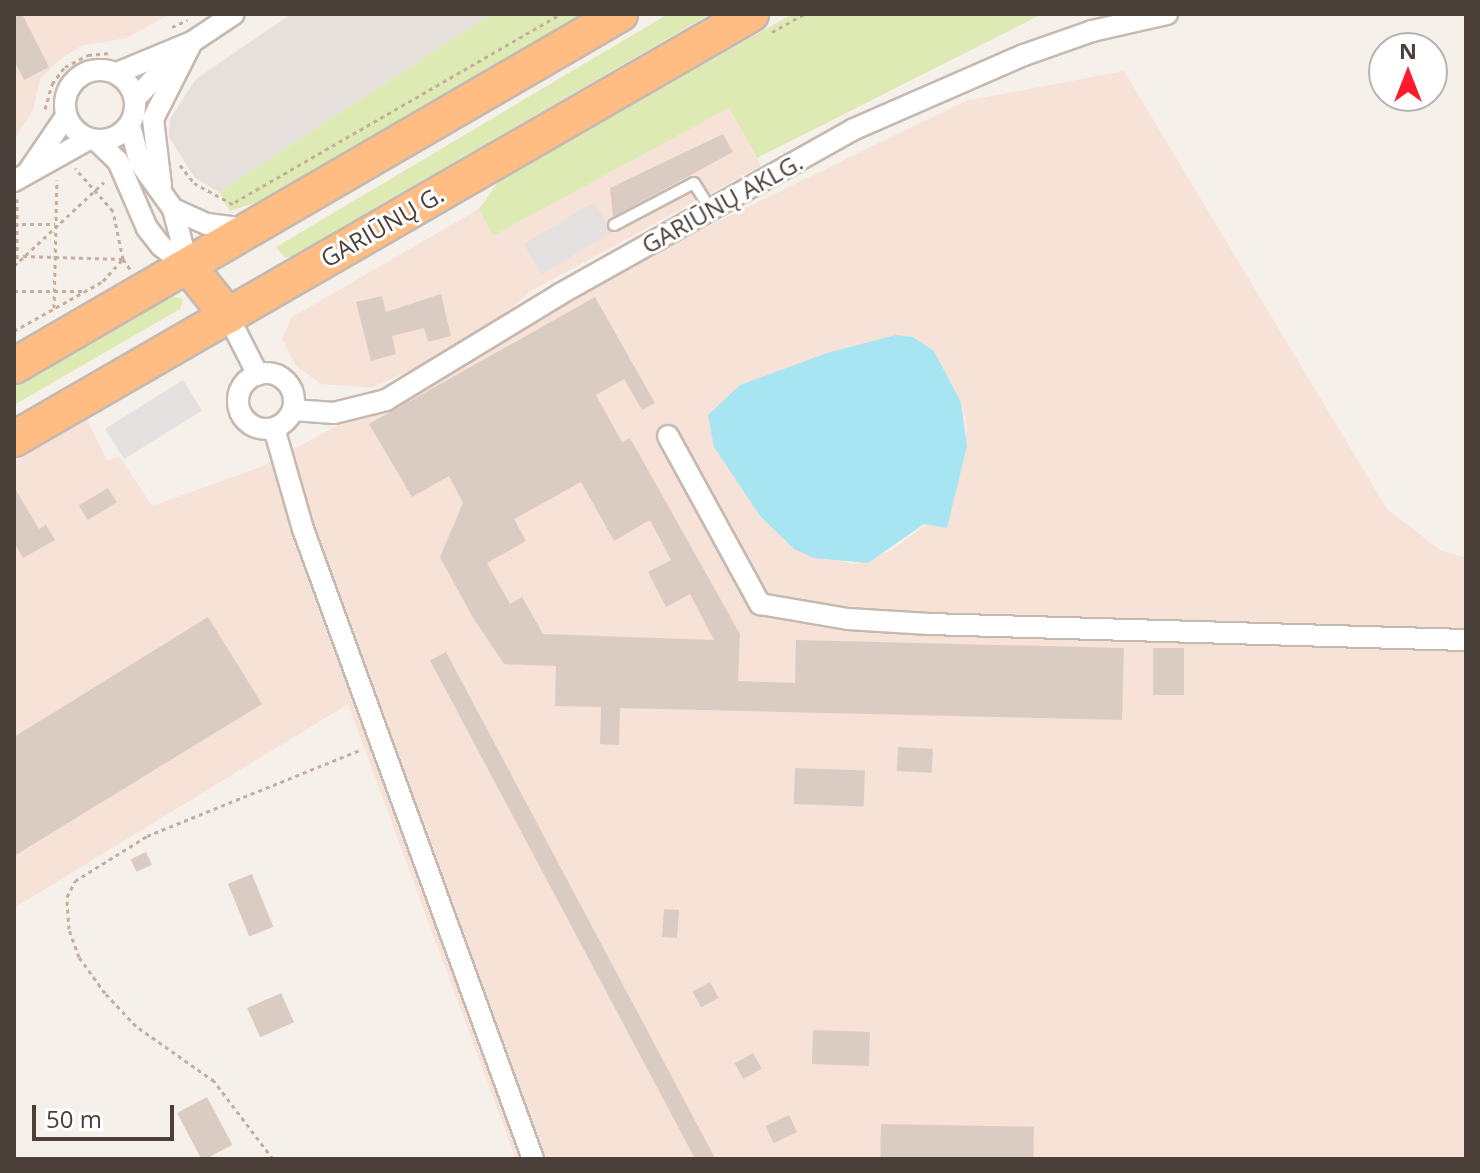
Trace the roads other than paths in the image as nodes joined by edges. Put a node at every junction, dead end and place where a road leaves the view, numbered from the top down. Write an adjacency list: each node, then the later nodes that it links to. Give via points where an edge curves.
1 (234, 14): 5 (street)
2 (620, 14): 17 (highway)
3 (751, 14): 11 (highway, GARIŪNŲ G.)
4 (1167, 14): 16 (street, GARIŪNŲ AKLG., via 1092,31 1024,55 852,130)
5 (192, 42): 6 (street); 7 (street, via 155,73); 13 (street, via 153,119)
6 (117, 73): 7 (street); 8 (street, via 96,70 77,78 66,96)
7 (136, 98): 9 (street)
8 (66, 116): 10 (street); 12 (street)
9 (130, 126): 10 (street, via 121,135); 13 (street, via 140,163)
10 (93, 140): 12 (street); 19 (street, via 118,161 147,228)
11 (484, 168): 14 (highway); 20 (highway, GARIŪNŲ G.)
12 (20, 178)
13 (161, 186): 15 (street)
14 (468, 207)
15 (173, 209): 17 (street, via 207,224); 19 (street)
16 (711, 210): 18 (lane, via 694,183); 23 (street, GARIŪNŲ AKLG., via 386,400 334,413)
17 (242, 216): 19 (highway)
18 (614, 225)
19 (188, 266): 20 (highway); 21 (highway)
20 (228, 316): 22 (street); 26 (highway, GARIŪNŲ G.)
21 (14, 366)
22 (258, 375): 23 (street, via 275,375 288,384); 24 (street, via 245,384 239,407 248,423)
23 (293, 410): 24 (street)
24 (274, 428): 28 (street, via 303,529)
25 (668, 436): 27 (street, via 760,604 848,619 929,624)
26 (14, 439)
27 (1466, 640)
28 (533, 1159)

